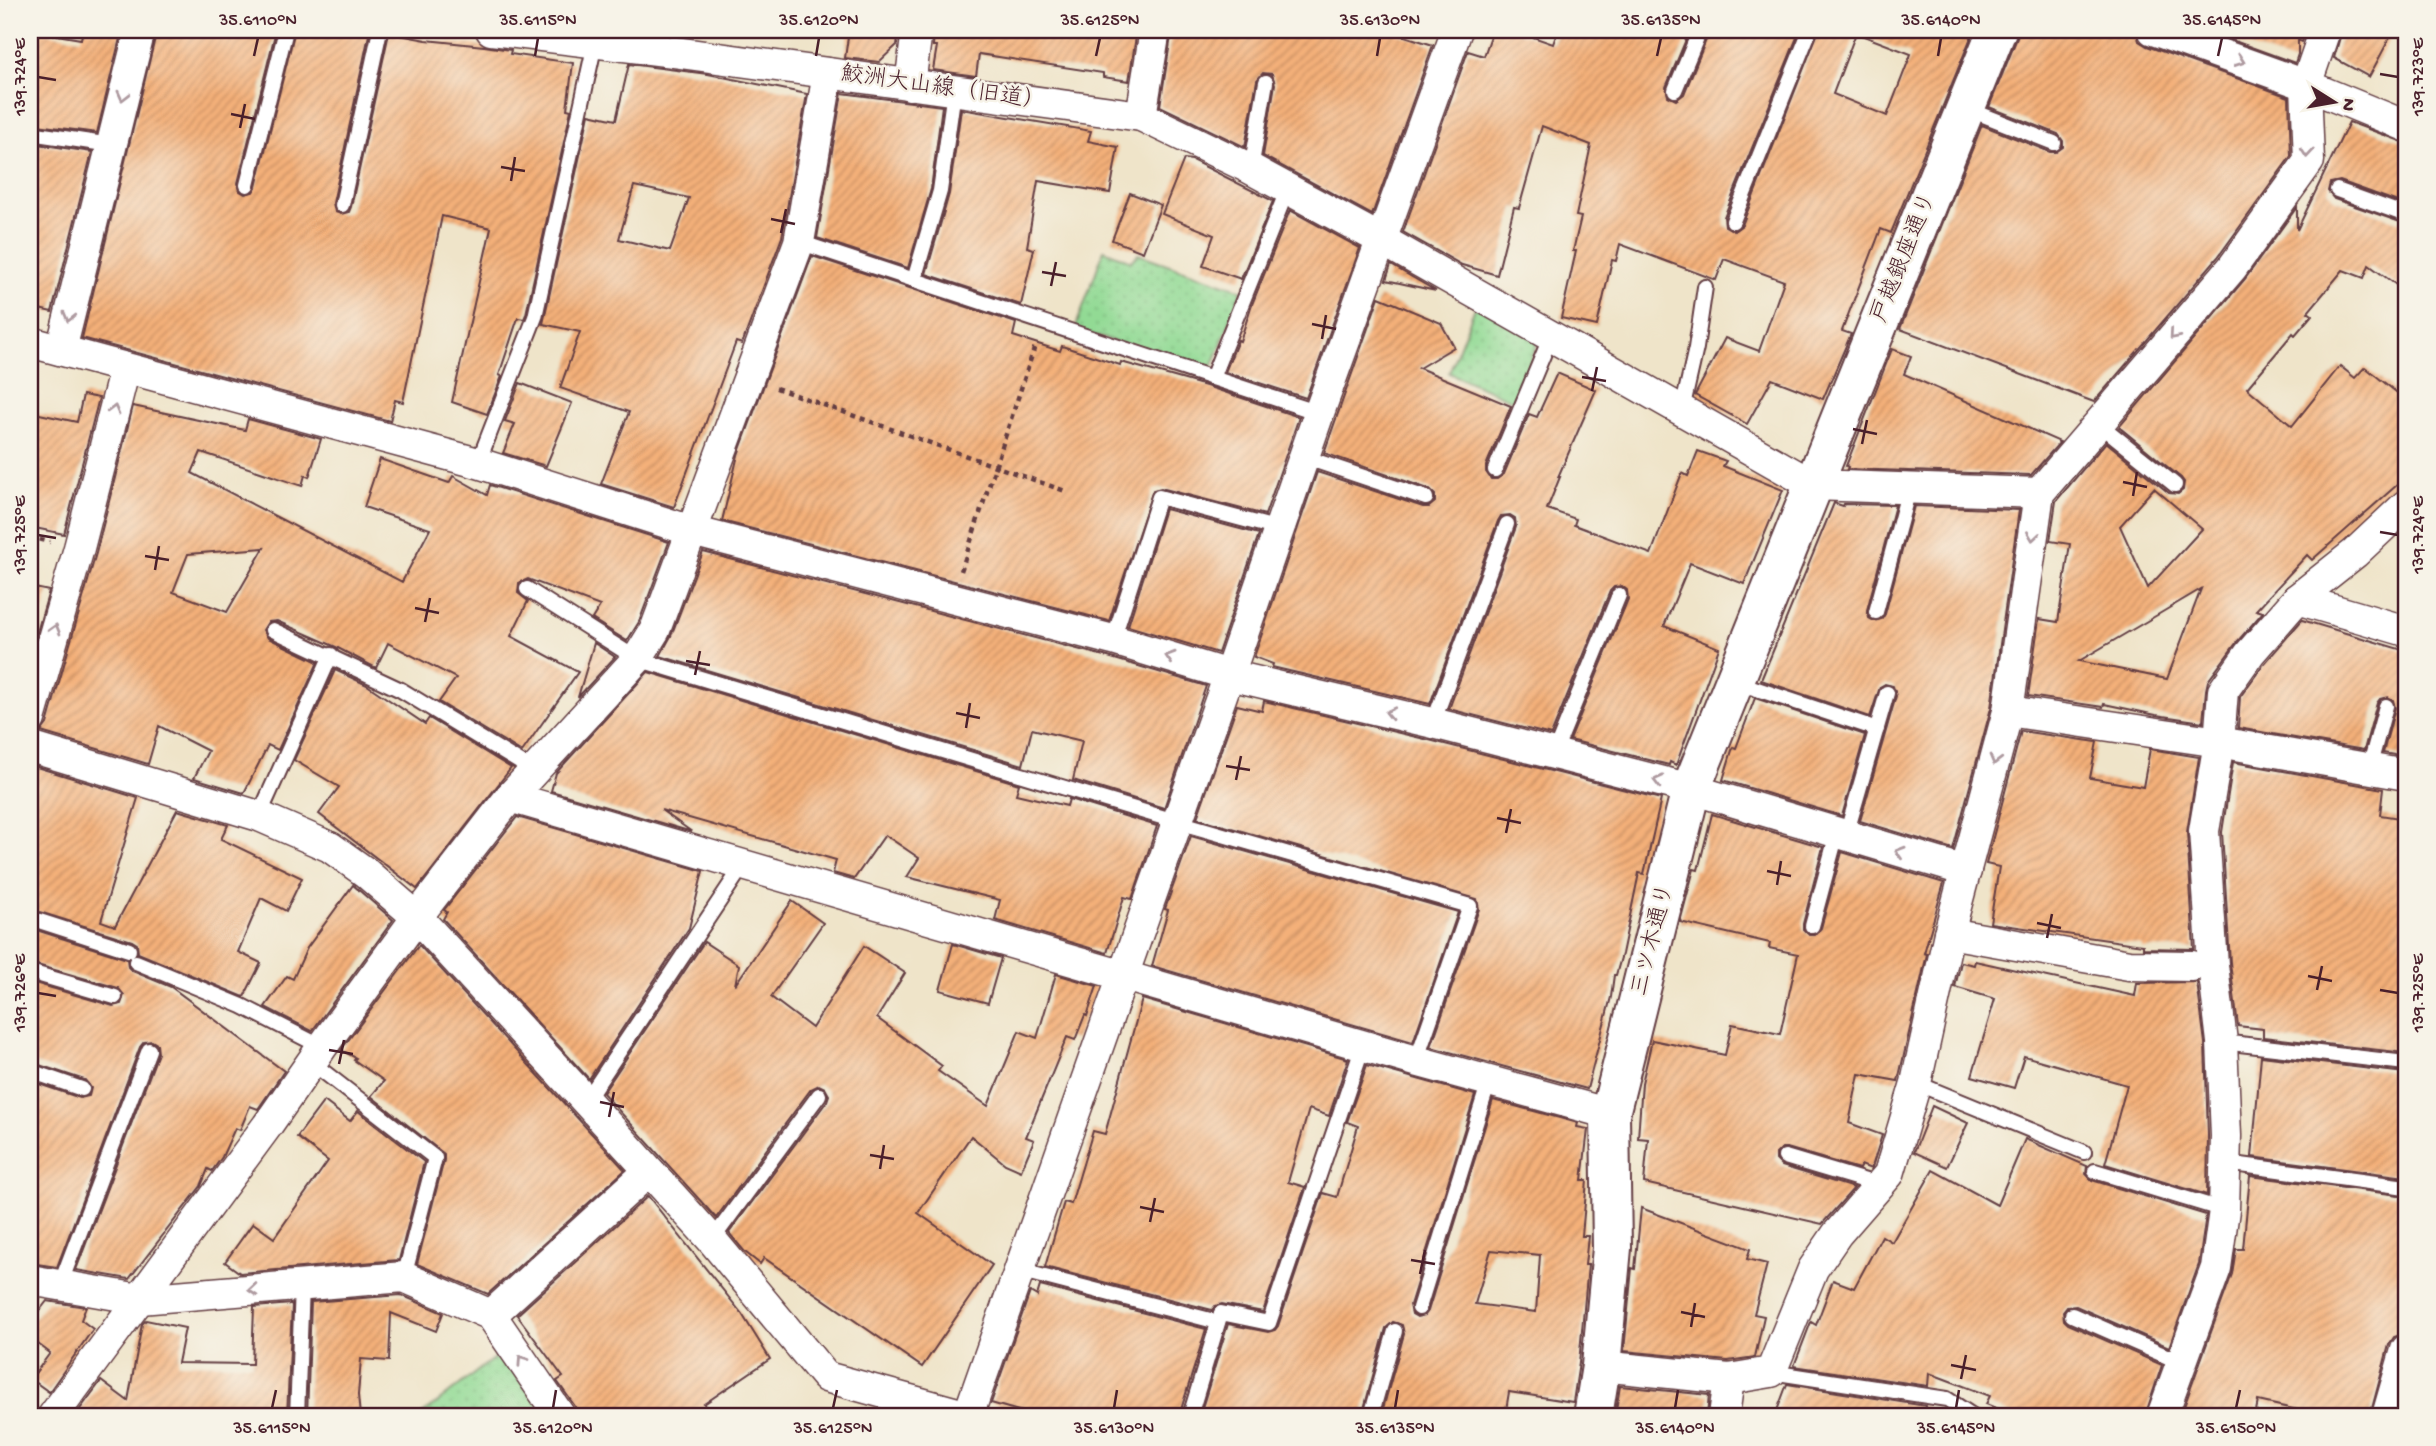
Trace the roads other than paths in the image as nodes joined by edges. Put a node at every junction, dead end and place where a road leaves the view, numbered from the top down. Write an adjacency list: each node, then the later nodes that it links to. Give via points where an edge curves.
1 (140, 30): 26 (street, one-way to 26)
2 (286, 30): 28 (lane)
3 (380, 30): 31 (lane)
4 (491, 30): 14 (street, 鮫洲大山線（旧道）)
5 (917, 30): 17 (street)
6 (1154, 30): 22 (street)
7 (1457, 30): 34 (street)
8 (1700, 30): 19 (lane)
9 (1810, 30): 33 (lane)
10 (1997, 30): 21 (street, 戸越銀座通り)
11 (2153, 30): 18 (street, one-way to 18)
12 (2325, 30): 18 (street)
13 (676, 41): 14 (street, 鮫洲大山線（旧道）); 15 (street, 鮫洲大山線（旧道）)
14 (595, 43): 47 (lane, via 535,317)
15 (828, 73): 17 (street, 鮫洲大山線（旧道）); 35 (street)
16 (1266, 82): 27 (lane)
17 (910, 85): 20 (street, 鮫洲大山線（旧道）)
18 (2306, 85): 23 (street); 45 (street, one-way to 45, via 2309,161 2232,268)
19 (1675, 90)
20 (954, 91): 22 (street, 鮫洲大山線（旧道）); 36 (lane, via 940,191)
21 (1965, 108): 25 (lane); 49 (street, 戸越銀座通り)
22 (1141, 116): 27 (street, 鮫洲大山線（旧道）)
23 (2406, 126)
24 (30, 133): 26 (lane)
25 (2054, 143)
26 (111, 145): 40 (street, one-way to 40)
27 (1251, 169): 29 (street, 鮫洲大山線（旧道）)
28 (247, 185)
29 (1287, 188): 34 (street, 鮫洲大山線（旧道）); 42 (lane)
30 (2337, 190): 32 (lane)
31 (342, 205)
32 (2406, 215)
33 (1733, 221)
34 (1380, 239): 38 (street, 鮫洲大山線（旧道）); 44 (street)
35 (799, 242): 36 (lane); 57 (street)
36 (914, 280): 42 (lane)
37 (1706, 287): 43 (lane)
38 (1551, 336): 43 (street, 鮫洲大山線（旧道）); 48 (lane)
39 (30, 342): 40 (street)
40 (61, 350): 41 (street)
41 (125, 368): 47 (street); 72 (street, one-way to 41)
42 (1213, 378): 44 (lane)
43 (1682, 410): 49 (street, 鮫洲大山線（旧道）)
44 (1318, 413): 46 (street)
45 (2098, 423): 50 (lane); 52 (street)
46 (1304, 457): 53 (lane); 56 (street)
47 (478, 463): 57 (street)
48 (1495, 470)
49 (1813, 485): 51 (street); 68 (street, 三ツ木通り)
50 (2175, 485)
51 (1909, 489): 52 (street); 61 (lane)
52 (2039, 493): 71 (street, one-way to 71)
53 (1426, 498)
54 (2406, 505): 60 (street)
55 (1507, 524): 73 (lane)
56 (1279, 530): 64 (lane, via 1158,497); 67 (street)
57 (692, 531): 64 (street); 66 (street, via 655,630)
58 (527, 589): 66 (lane)
59 (1619, 595): 77 (lane)
60 (2297, 599): 63 (street); 75 (street, via 2223,691)
61 (1876, 612)
62 (273, 630): 65 (lane)
63 (2406, 631)
64 (1113, 640): 67 (street, one-way to 64)
65 (331, 656): 79 (lane, via 401,690); 83 (lane)
66 (636, 659): 79 (street); 84 (lane)
67 (1229, 675): 73 (street, one-way to 67); 84 (street)
68 (1734, 681): 74 (lane); 81 (street, 三ツ木通り)
69 (1888, 693): 74 (lane)
70 (2386, 706): 78 (lane)
71 (2008, 711): 75 (street); 87 (street, one-way to 87)
72 (30, 719)
73 (1433, 723): 77 (street)
74 (1877, 729): 85 (lane)
75 (2218, 742): 78 (street); 96 (street, via 2204,854)
76 (30, 747): 83 (street)
77 (1554, 754): 81 (street, one-way to 77)
78 (2370, 768): 80 (street)
79 (534, 771): 82 (street)
80 (2406, 775)
81 (1691, 789): 85 (street); 108 (street, 三ツ木通り)
82 (510, 797): 86 (street); 88 (street)
83 (259, 816): 88 (street, via 330,847)
84 (1178, 822): 94 (street); 100 (lane, via 1470,906)
85 (1842, 834): 87 (street, one-way to 85); 90 (lane)
86 (744, 864): 94 (street); 107 (lane)
87 (1966, 871): 91 (street)
88 (417, 917): 99 (street); 107 (street)
89 (30, 918): 99 (lane, via 132,956 242,1006)
90 (1812, 926)
91 (1949, 933): 92 (street, via 2129,965); 104 (street)
92 (2192, 966)
93 (30, 972): 95 (lane)
94 (1122, 975): 97 (street); 118 (street)
95 (115, 998)
96 (2222, 1042): 101 (lane); 111 (street)
97 (1363, 1046): 100 (street); 127 (lane, via 1269,1322 1220,1313)
98 (149, 1050): 121 (lane)
99 (316, 1054): 119 (lane, via 435,1158); 123 (street)
100 (1416, 1061): 103 (street)
101 (2406, 1063)
102 (30, 1071): 105 (lane)
103 (1489, 1081): 108 (street); 124 (lane)
104 (1916, 1083): 109 (lane); 114 (street, via 1889,1174)
105 (82, 1088)
106 (819, 1095): 117 (lane)
107 (586, 1101): 112 (street)
108 (1610, 1114): 131 (street, 三ツ木通り, via 1612,1248)
109 (2084, 1152)
110 (1784, 1157): 114 (lane)
111 (2225, 1163): 115 (lane); 116 (street)
112 (649, 1171): 117 (street); 125 (street)
113 (2095, 1171): 116 (lane)
114 (1879, 1185): 132 (street, via 1813,1269)
115 (2406, 1187)
116 (2224, 1210): 130 (street, via 2216,1268)
117 (712, 1240): 137 (street, via 826,1377)
118 (1018, 1270): 127 (lane); 137 (street)
119 (404, 1277): 122 (street); 125 (street)
120 (30, 1280): 121 (street)
121 (60, 1285): 123 (street)
122 (302, 1286): 123 (street, one-way to 123); 135 (lane)
123 (140, 1299): 134 (street)
124 (1419, 1308)
125 (491, 1315): 136 (street, one-way to 125)
126 (2073, 1315): 130 (lane)
127 (1218, 1322): 138 (lane)
128 (1395, 1331): 139 (lane)
129 (2406, 1350): 144 (street)
130 (2182, 1363): 143 (street)
131 (1601, 1366): 133 (street); 140 (street, 三ツ木通り)
132 (1771, 1372): 133 (street); 142 (lane, via 1947,1399)
133 (1729, 1379): 141 (street)
134 (59, 1414)
135 (297, 1416)
136 (560, 1416)
137 (968, 1416)
138 (1189, 1416)
139 (1371, 1416)
140 (1593, 1416)
141 (1724, 1416)
142 (1973, 1416)
143 (2162, 1416)
144 (2387, 1416)

